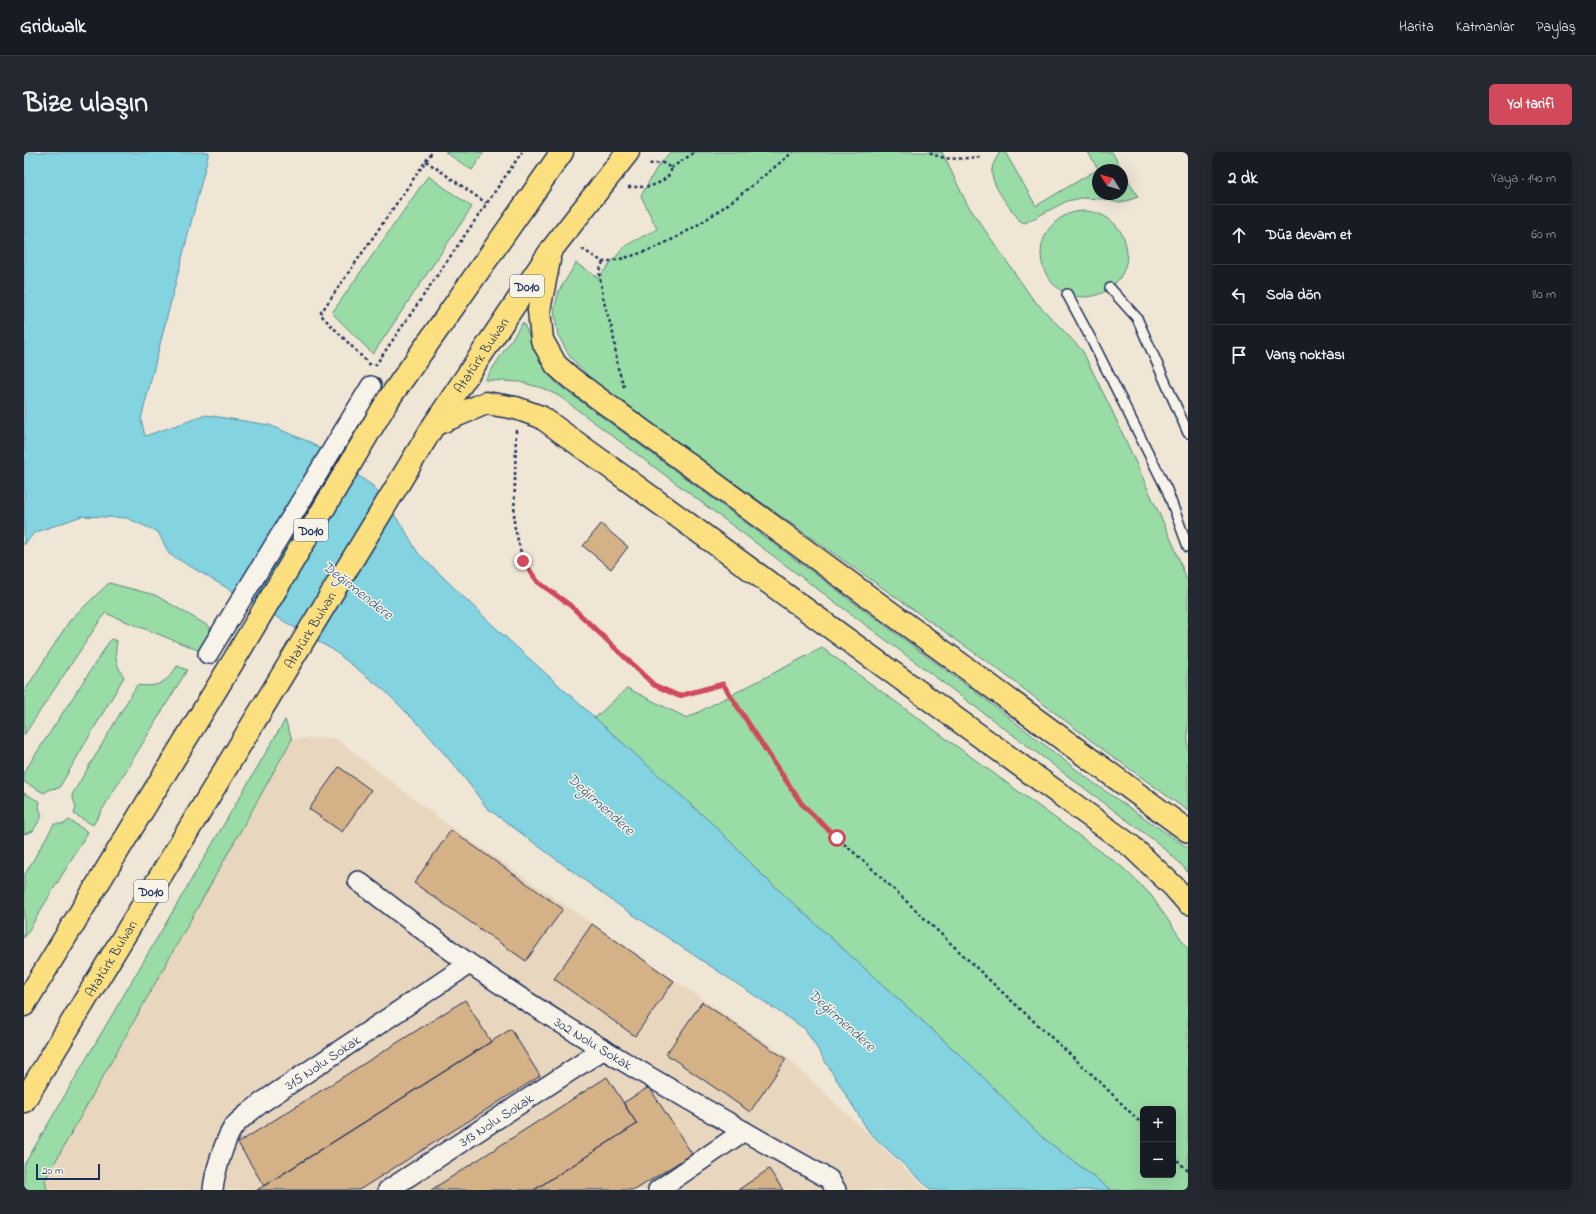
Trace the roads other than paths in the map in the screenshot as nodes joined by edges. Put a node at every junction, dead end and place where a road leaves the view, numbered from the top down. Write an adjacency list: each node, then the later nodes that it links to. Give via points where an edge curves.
1 (554, 155): 15 (highway, D010, via 523,206 388,400 234,660)
2 (636, 158): 3 (highway, Atatürk Bulvarı / D010)
3 (552, 249): 7 (highway, Atatürk Bulvarı / D010); 11 (highway, via 539,310 542,340 556,365)
4 (1110, 288): 8 (lane, via 1137,318)
5 (1067, 294): 9 (lane, via 1167,490)
6 (371, 386): 10 (street)
7 (434, 425): 13 (highway, via 486,403 516,408 541,417 1131,846); 17 (highway, Atatürk Bulvarı / D010)
8 (1188, 433)
9 (1188, 547)
10 (208, 654)
11 (1188, 831)
12 (358, 881): 14 (street, 302 Nolu Sokak)
13 (1188, 903)
14 (469, 964): 16 (street, 302 Nolu Sokak); 19 (street, 315 Nolu Sokak, via 261,1103 235,1124 222,1150)
15 (24, 1005)
16 (604, 1050): 18 (street, 302 Nolu Sokak); 20 (street, 313 Nolu Sokak)
17 (24, 1101)
18 (744, 1131): 21 (street); 22 (street, 302 Nolu Sokak, via 829,1179)
19 (213, 1190)
20 (388, 1190)
21 (658, 1190)
22 (836, 1190)

